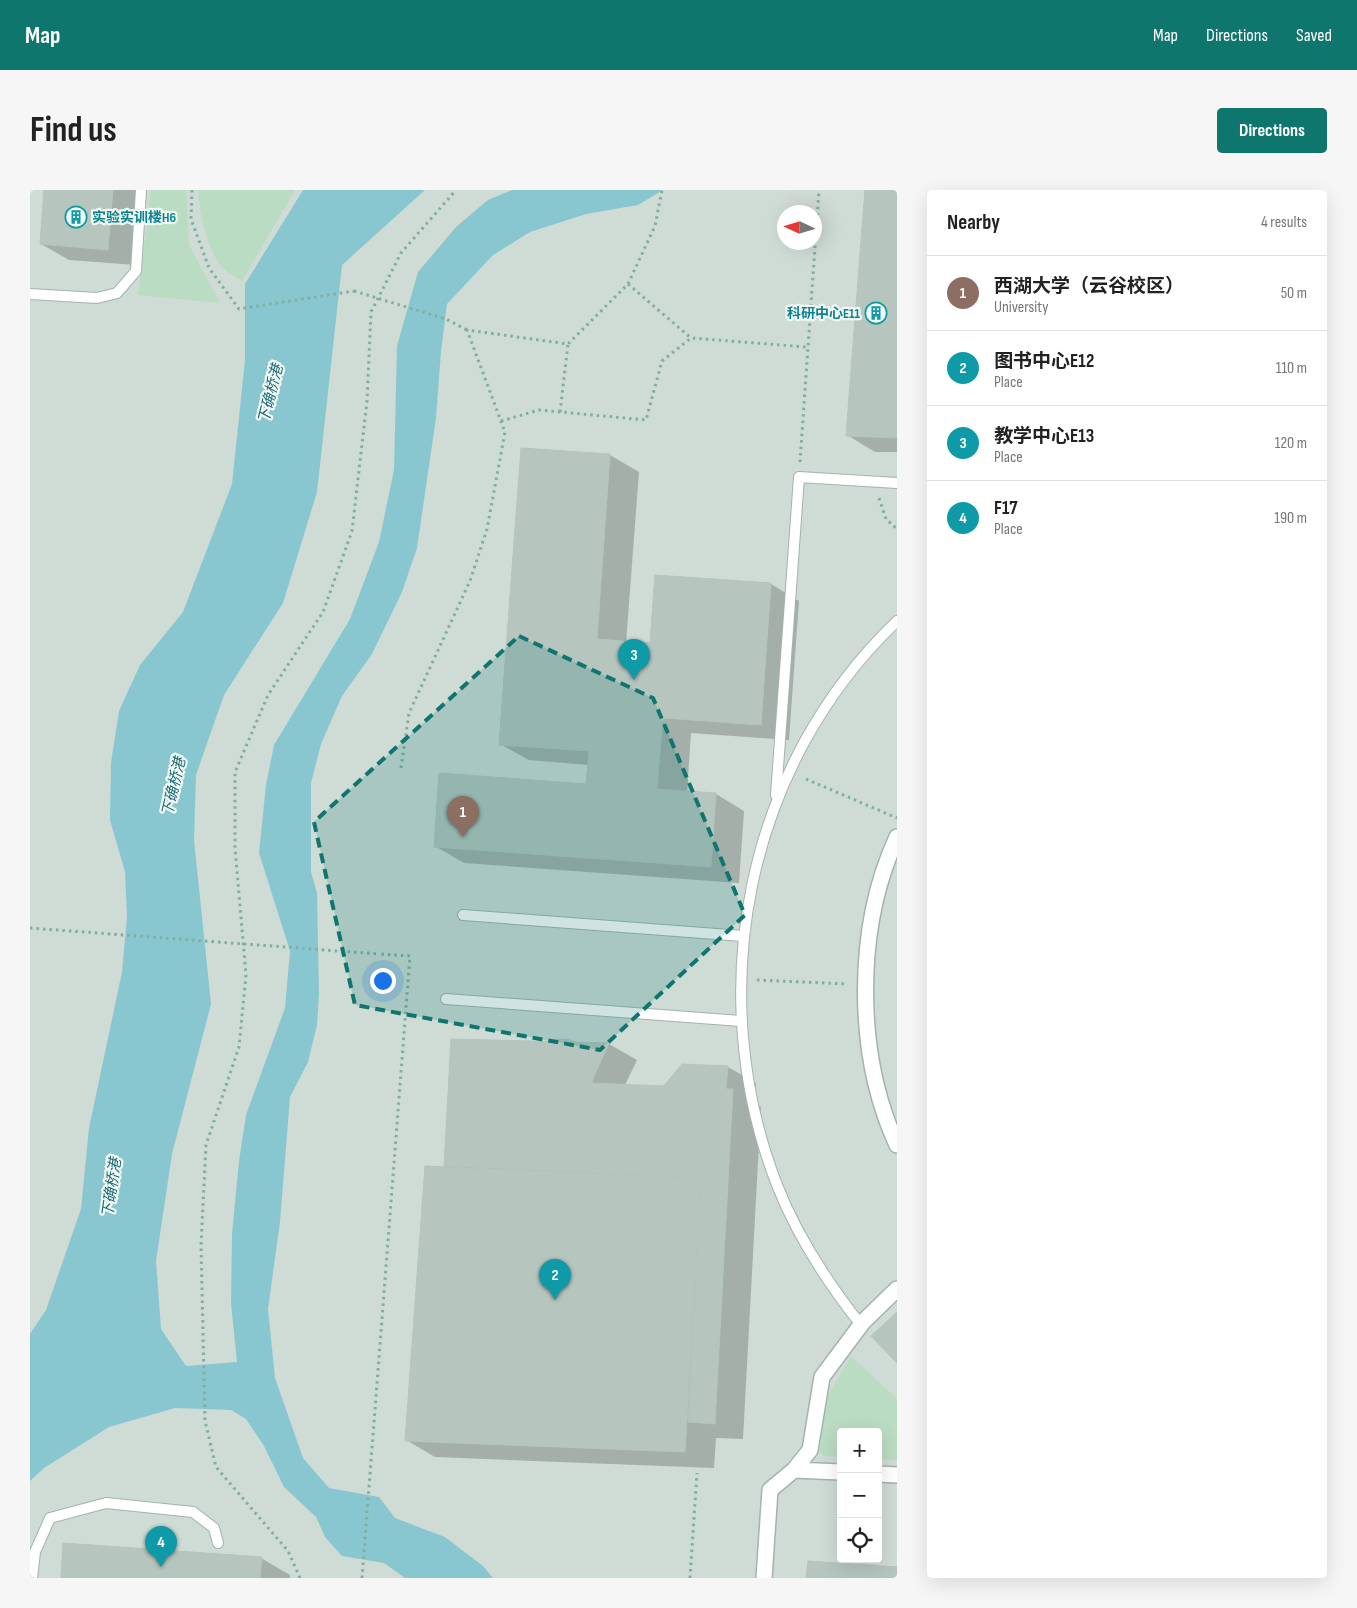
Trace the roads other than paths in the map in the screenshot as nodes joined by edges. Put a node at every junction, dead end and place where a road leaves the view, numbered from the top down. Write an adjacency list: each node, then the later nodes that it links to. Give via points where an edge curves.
1 (141, 190): 2 (lane, via 136,271 117,293 97,298)
2 (30, 294)
3 (897, 483): 5 (lane, via 799,477)
4 (897, 621): 5 (lane, via 831,698 808,734)
5 (776, 803): 8 (lane, via 759,852)
6 (897, 838): 11 (street, via 881,882 871,926 866,985 871,1060)
7 (463, 915): 8 (lane)
8 (743, 936): 10 (lane)
9 (446, 999): 10 (lane)
10 (741, 1021): 13 (lane, via 752,1105 777,1187 816,1263)
11 (897, 1145)
12 (897, 1289): 13 (street)
13 (861, 1325): 14 (street, via 822,1377 810,1450)
14 (794, 1470): 15 (street); 20 (street, via 770,1490)
15 (837, 1472)
16 (882, 1474): 17 (street)
17 (897, 1476)
18 (218, 1543): 19 (lane, via 214,1528 193,1512 106,1502 50,1518 36,1552)
19 (32, 1578)
20 (764, 1578)

